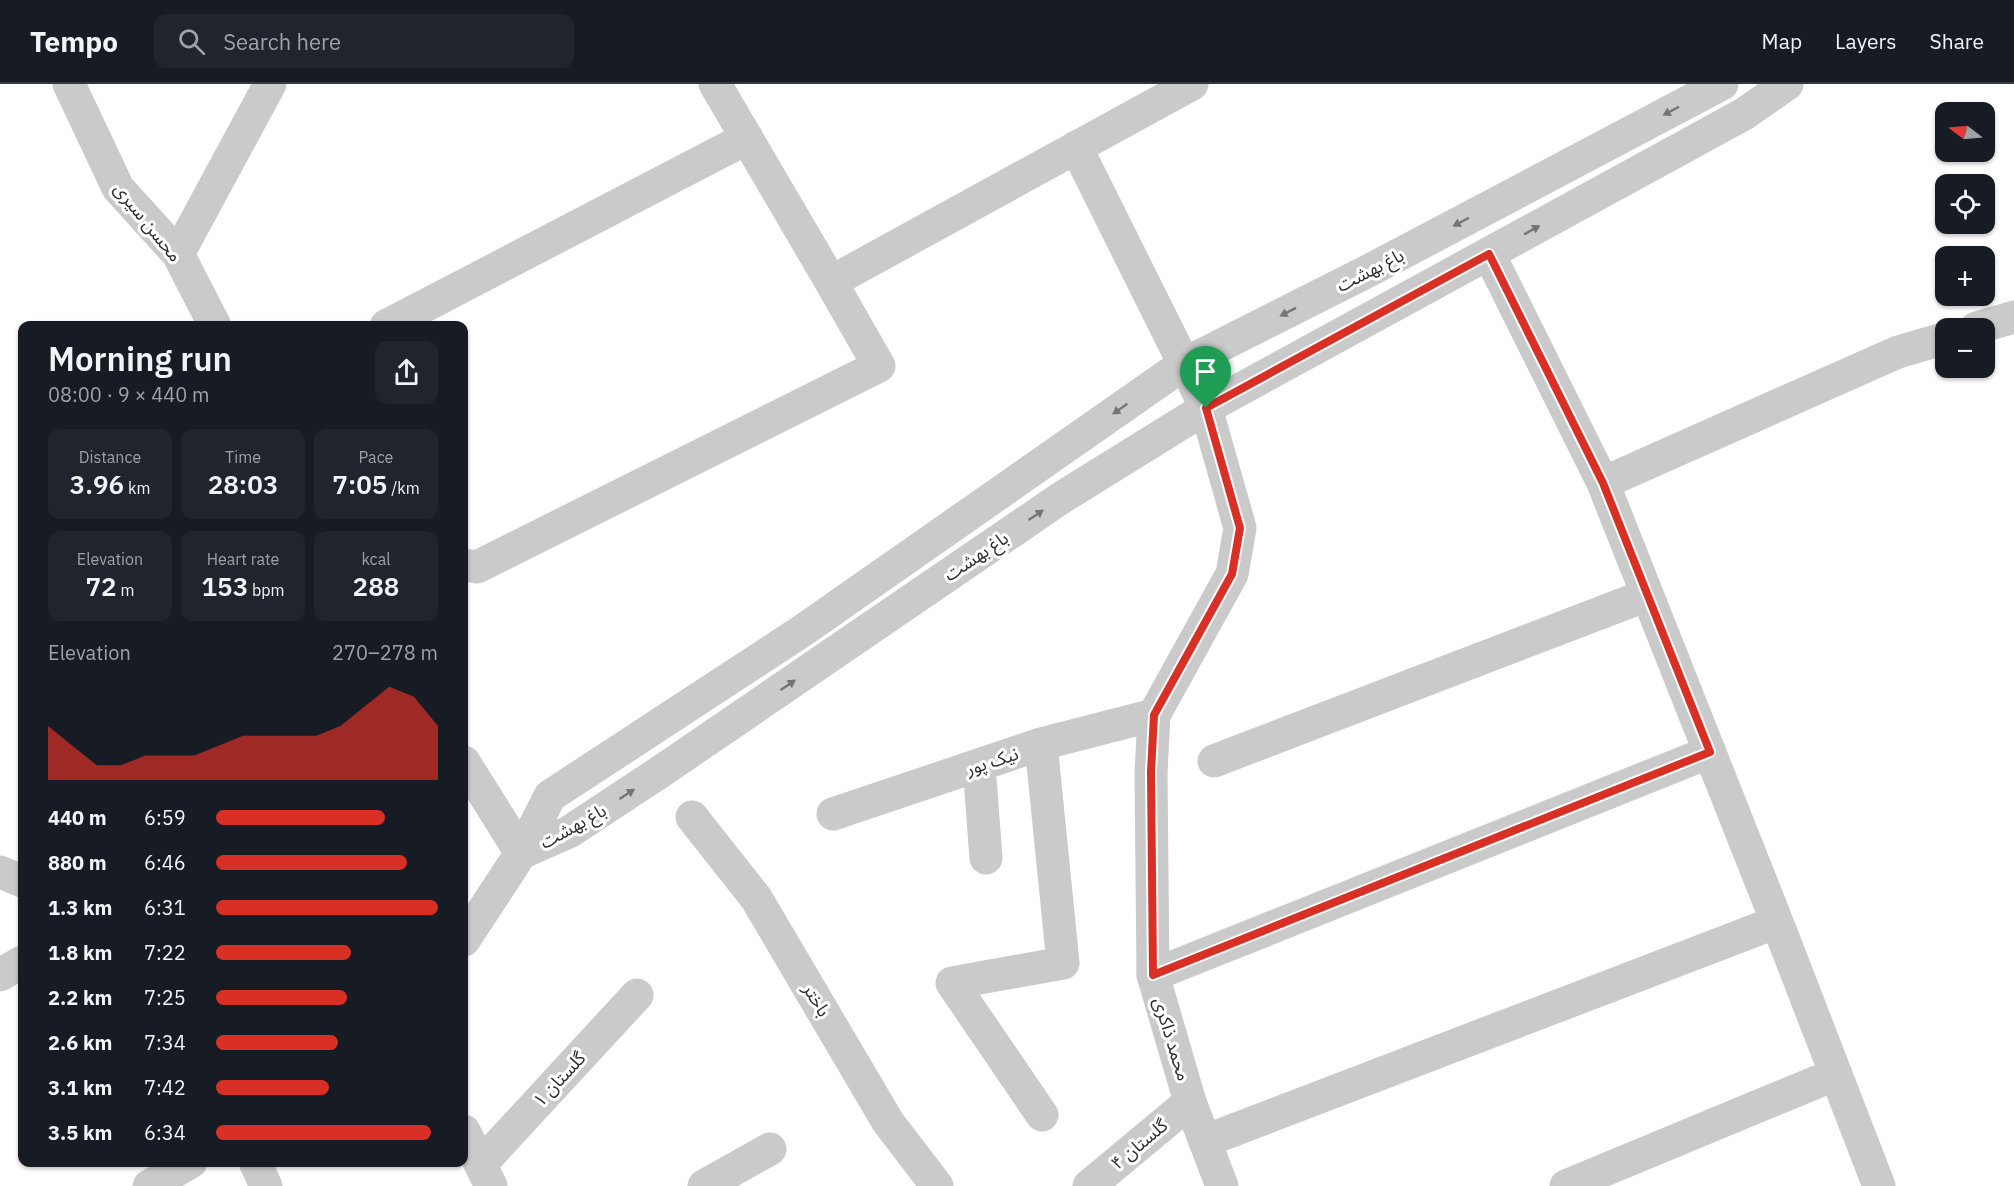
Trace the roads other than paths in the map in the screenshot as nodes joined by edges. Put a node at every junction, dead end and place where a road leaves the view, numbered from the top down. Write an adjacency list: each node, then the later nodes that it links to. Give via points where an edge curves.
1 (69, 84): 9 (street, محسن سیری, via 118,189)
2 (270, 84): 9 (street)
3 (716, 84): 7 (street)
4 (1192, 84): 8 (street)
5 (1722, 84): 17 (street, باغ بهشت, one-way to 17)
6 (1787, 84): 10 (street, باغ بهشت, one-way to 6, via 1744,114)
7 (747, 138): 11 (street); 14 (street)
8 (1076, 147): 11 (street); 17 (street, محمد ذاکری)
9 (178, 254): 13 (street, محسن سیری)
10 (1489, 254): 18 (street, باغ بهشت); 19 (street)
11 (831, 282): 20 (street, via 879,366 477,567)
12 (2014, 317): 15 (street)
13 (212, 321)
14 (397, 321)
15 (1995, 322)
16 (1935, 341): 19 (street, via 1898,352)
17 (1184, 364): 18 (street, محمد ذاکری); 30 (street, باغ بهشت, one-way to 30, via 802,631 550,796)
18 (1206, 408): 22 (street, محمد ذاکری, via 1240,528 1232,574); 30 (street, باغ بهشت, one-way to 18, via 569,832 1061,498)
19 (1603, 483): 21 (street)
20 (468, 566)
21 (1647, 595): 24 (street); 25 (street)
22 (1154, 715): 23 (street, نیک پور); 38 (street, محمد ذاکری)
23 (1041, 744): 26 (street, نیک پور); 42 (street, via 1064,963 952,983)
24 (1710, 752): 34 (street); 38 (street)
25 (1214, 760)
26 (979, 765): 28 (street, نیک پور); 31 (street)
27 (468, 768): 30 (street)
28 (833, 814)
29 (692, 817): 52 (street, باختر, via 756,898 888,1122)
30 (521, 853): 35 (street)
31 (986, 858)
32 (0, 872): 33 (street)
33 (18, 879)
34 (1777, 922): 40 (street); 44 (street)
35 (468, 934)
36 (18, 964): 37 (street)
37 (0, 975)
38 (1153, 975): 41 (street, محمد ذاکری)
39 (637, 995): 48 (street, گلستان ۱)
40 (1836, 1074): 55 (street); 56 (street)
41 (1190, 1102): 44 (street, محمد ذاکری); 53 (street, گلستان ۴)
42 (1042, 1116)
43 (468, 1139): 48 (street)
44 (1205, 1141): 54 (street, محمد ذاکری)
45 (770, 1149): 51 (street)
46 (182, 1167): 49 (street)
47 (257, 1167): 50 (street)
48 (486, 1175)
49 (149, 1186)
50 (266, 1186)
51 (704, 1186)
52 (937, 1186)
53 (1089, 1186)
54 (1222, 1186)
55 (1566, 1186)
56 (1879, 1186)

